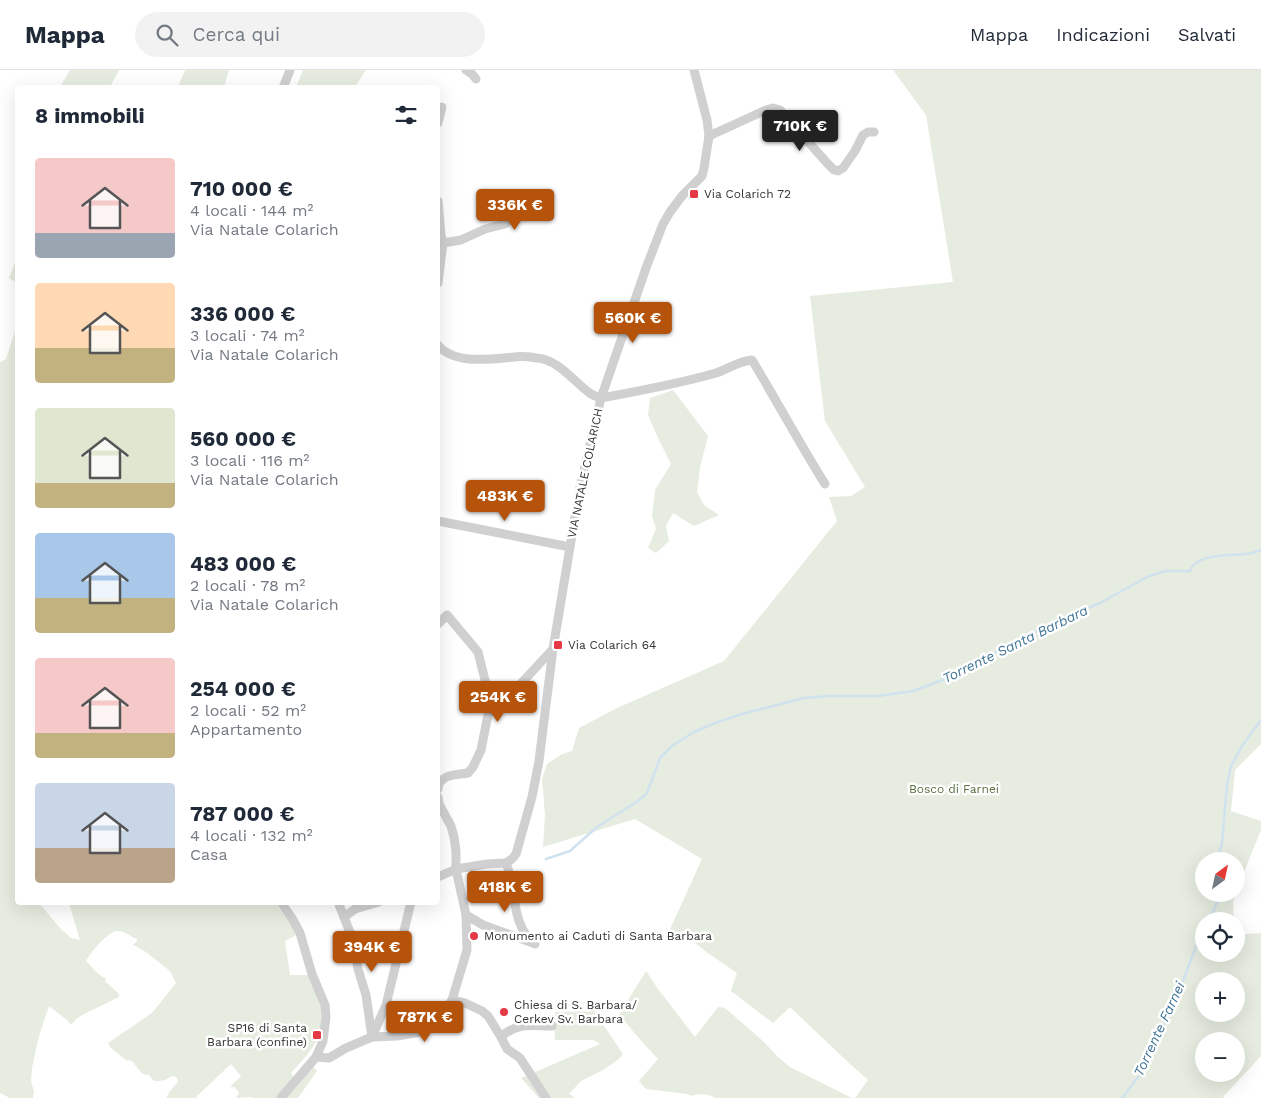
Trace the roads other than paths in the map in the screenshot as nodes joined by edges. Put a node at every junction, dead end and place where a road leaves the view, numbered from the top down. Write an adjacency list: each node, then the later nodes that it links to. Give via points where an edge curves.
1 (290, 70): 5 (street)
2 (466, 70): 4 (street)
3 (694, 70): 9 (street, VIA NATALE COLARICH, via 708,120)
4 (476, 79)
5 (284, 85)
6 (442, 107): 7 (street)
7 (440, 115)
8 (874, 132): 9 (street, via 863,135 838,171 780,110 774,108)
9 (709, 136): 15 (street, VIA NATALE COLARICH, via 702,176 682,196 663,224)
10 (482, 197): 12 (street, via 512,205 510,219 505,224 462,240)
11 (440, 224): 12 (street)
12 (443, 243): 13 (street)
13 (440, 267)
14 (440, 348): 15 (street, VIA NATALE COLARICH, via 456,357 540,358 560,368 592,395)
15 (601, 398): 16 (street, VIA NATALE COLARICH, via 677,383 752,360); 18 (street, VIA NATALE COLARICH)
16 (825, 484)
17 (440, 521): 18 (street, VIA NATALE COLARICH)
18 (570, 547): 20 (street, VIA NATALE COLARICH)
19 (440, 622): 21 (street, via 448,615 478,652)
20 (553, 649): 21 (street, via 515,690); 24 (street, VIA NATALE COLARICH, via 532,797 516,854)
21 (492, 708): 22 (street, via 473,767 468,773)
22 (440, 780)
23 (440, 806): 25 (street, via 454,837)
24 (506, 863): 25 (street); 31 (street, via 518,918 535,944 498,932)
25 (456, 869): 26 (street); 31 (street)
26 (440, 876)
27 (283, 905): 34 (street)
28 (339, 905): 32 (street)
29 (370, 905): 32 (street)
30 (410, 905): 37 (street, via 386,1004)
31 (466, 915): 35 (street, via 467,950)
32 (344, 917): 37 (street, via 366,995)
33 (302, 924): 34 (street)
34 (300, 933): 39 (street, via 325,1005 326,1027)
35 (452, 1000): 37 (street, via 440,1019 421,1032); 38 (street, via 482,1011)
36 (552, 1026): 38 (street, via 517,1026)
37 (372, 1037): 39 (street, via 329,1058)
38 (501, 1037): 41 (street, via 506,1048 520,1058)
39 (316, 1057): 40 (street)
40 (281, 1098)
41 (546, 1098)

